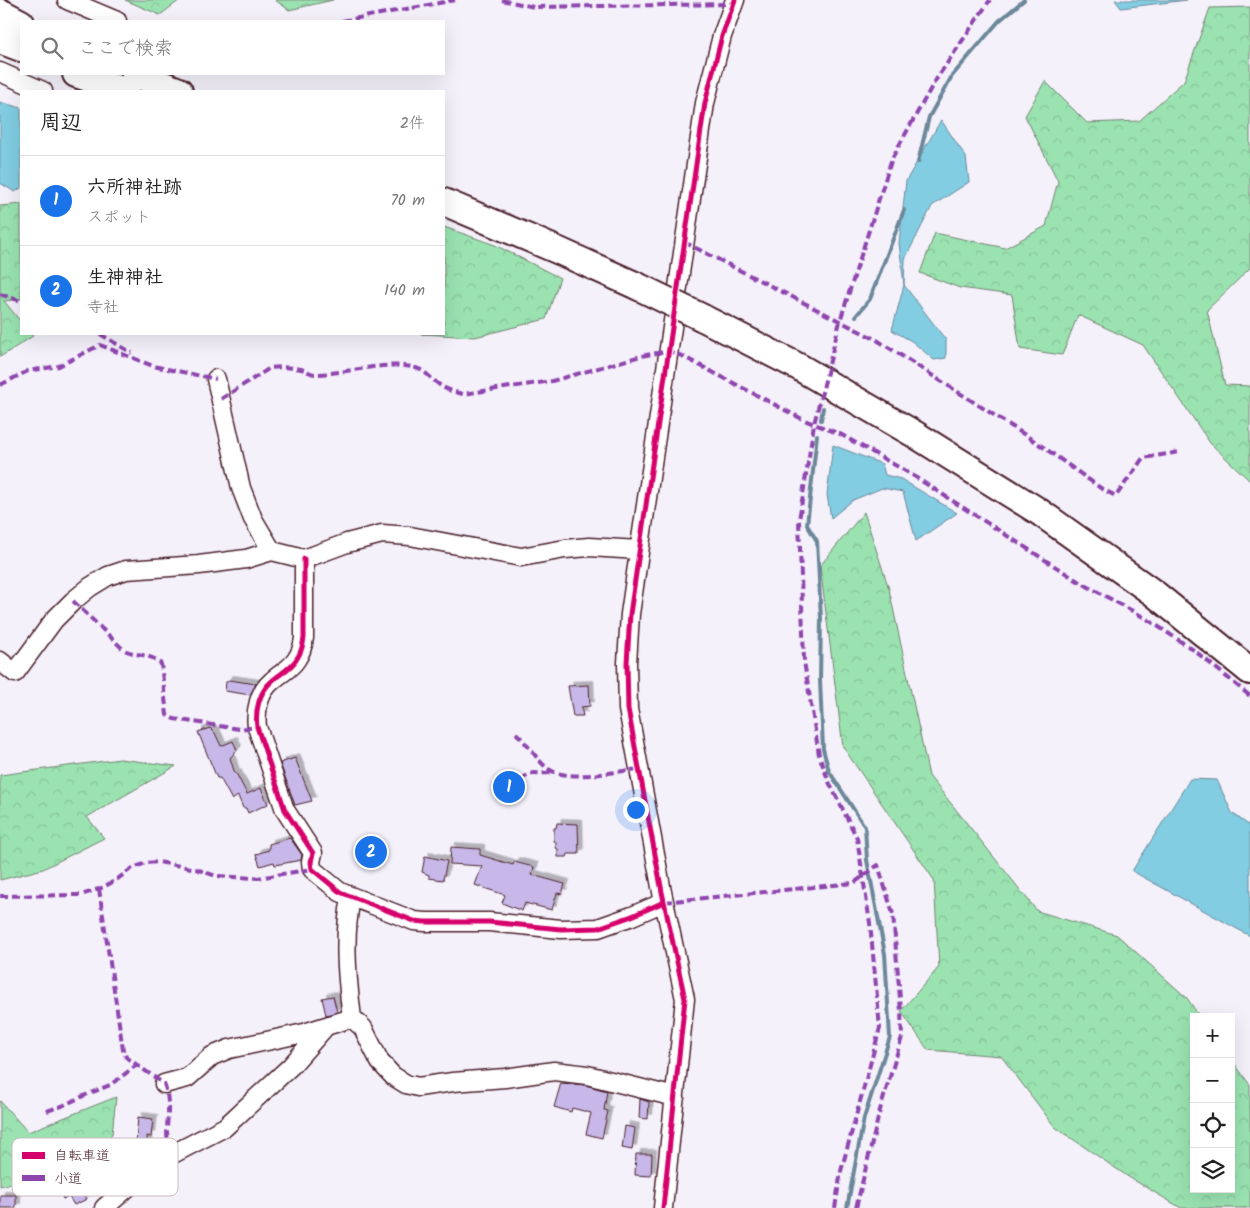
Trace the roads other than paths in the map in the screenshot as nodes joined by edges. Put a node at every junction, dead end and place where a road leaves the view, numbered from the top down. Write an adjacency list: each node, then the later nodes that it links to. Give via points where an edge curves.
1 (67, 0): 4 (street)
2 (735, 0): 18 (street, via 704,103)
3 (0, 12): 5 (highway)
4 (115, 20)
5 (20, 22)
6 (9, 52): 7 (street)
7 (20, 65)
8 (29, 75): 12 (street)
9 (79, 75): 13 (highway)
10 (97, 75): 14 (highway)
11 (138, 75): 15 (highway)
12 (42, 90)
13 (123, 90)
14 (141, 90)
15 (176, 90)
16 (449, 204): 22 (highway, bridge, via 704,318 916,434 1038,511 1155,594)
17 (216, 379): 19 (street, via 241,488 253,519)
18 (639, 550): 20 (street, via 589,547 521,557 410,536 382,534); 24 (street, via 630,614 628,709)
19 (272, 551): 20 (street); 21 (street, via 246,559 126,570 108,576 90,586 66,607 15,672)
20 (304, 559): 23 (street, via 302,651 288,670 264,689 255,716 256,727 285,810 313,853 312,869)
21 (0, 660)
22 (1250, 671)
23 (351, 898): 24 (street, via 414,921 489,922 561,929 598,928); 25 (street, via 347,917 346,970)
24 (664, 902): 28 (street, via 684,999)
25 (352, 1018): 26 (street); 28 (street, via 363,1028 380,1062 394,1076 412,1086 554,1071 587,1075)
26 (326, 1026): 27 (street, via 229,1049 212,1056 187,1078); 29 (street, via 291,1066 225,1127)
27 (164, 1084)
28 (675, 1097): 32 (street)
29 (178, 1151)
30 (118, 1196): 31 (street)
31 (104, 1208)
32 (663, 1208)

